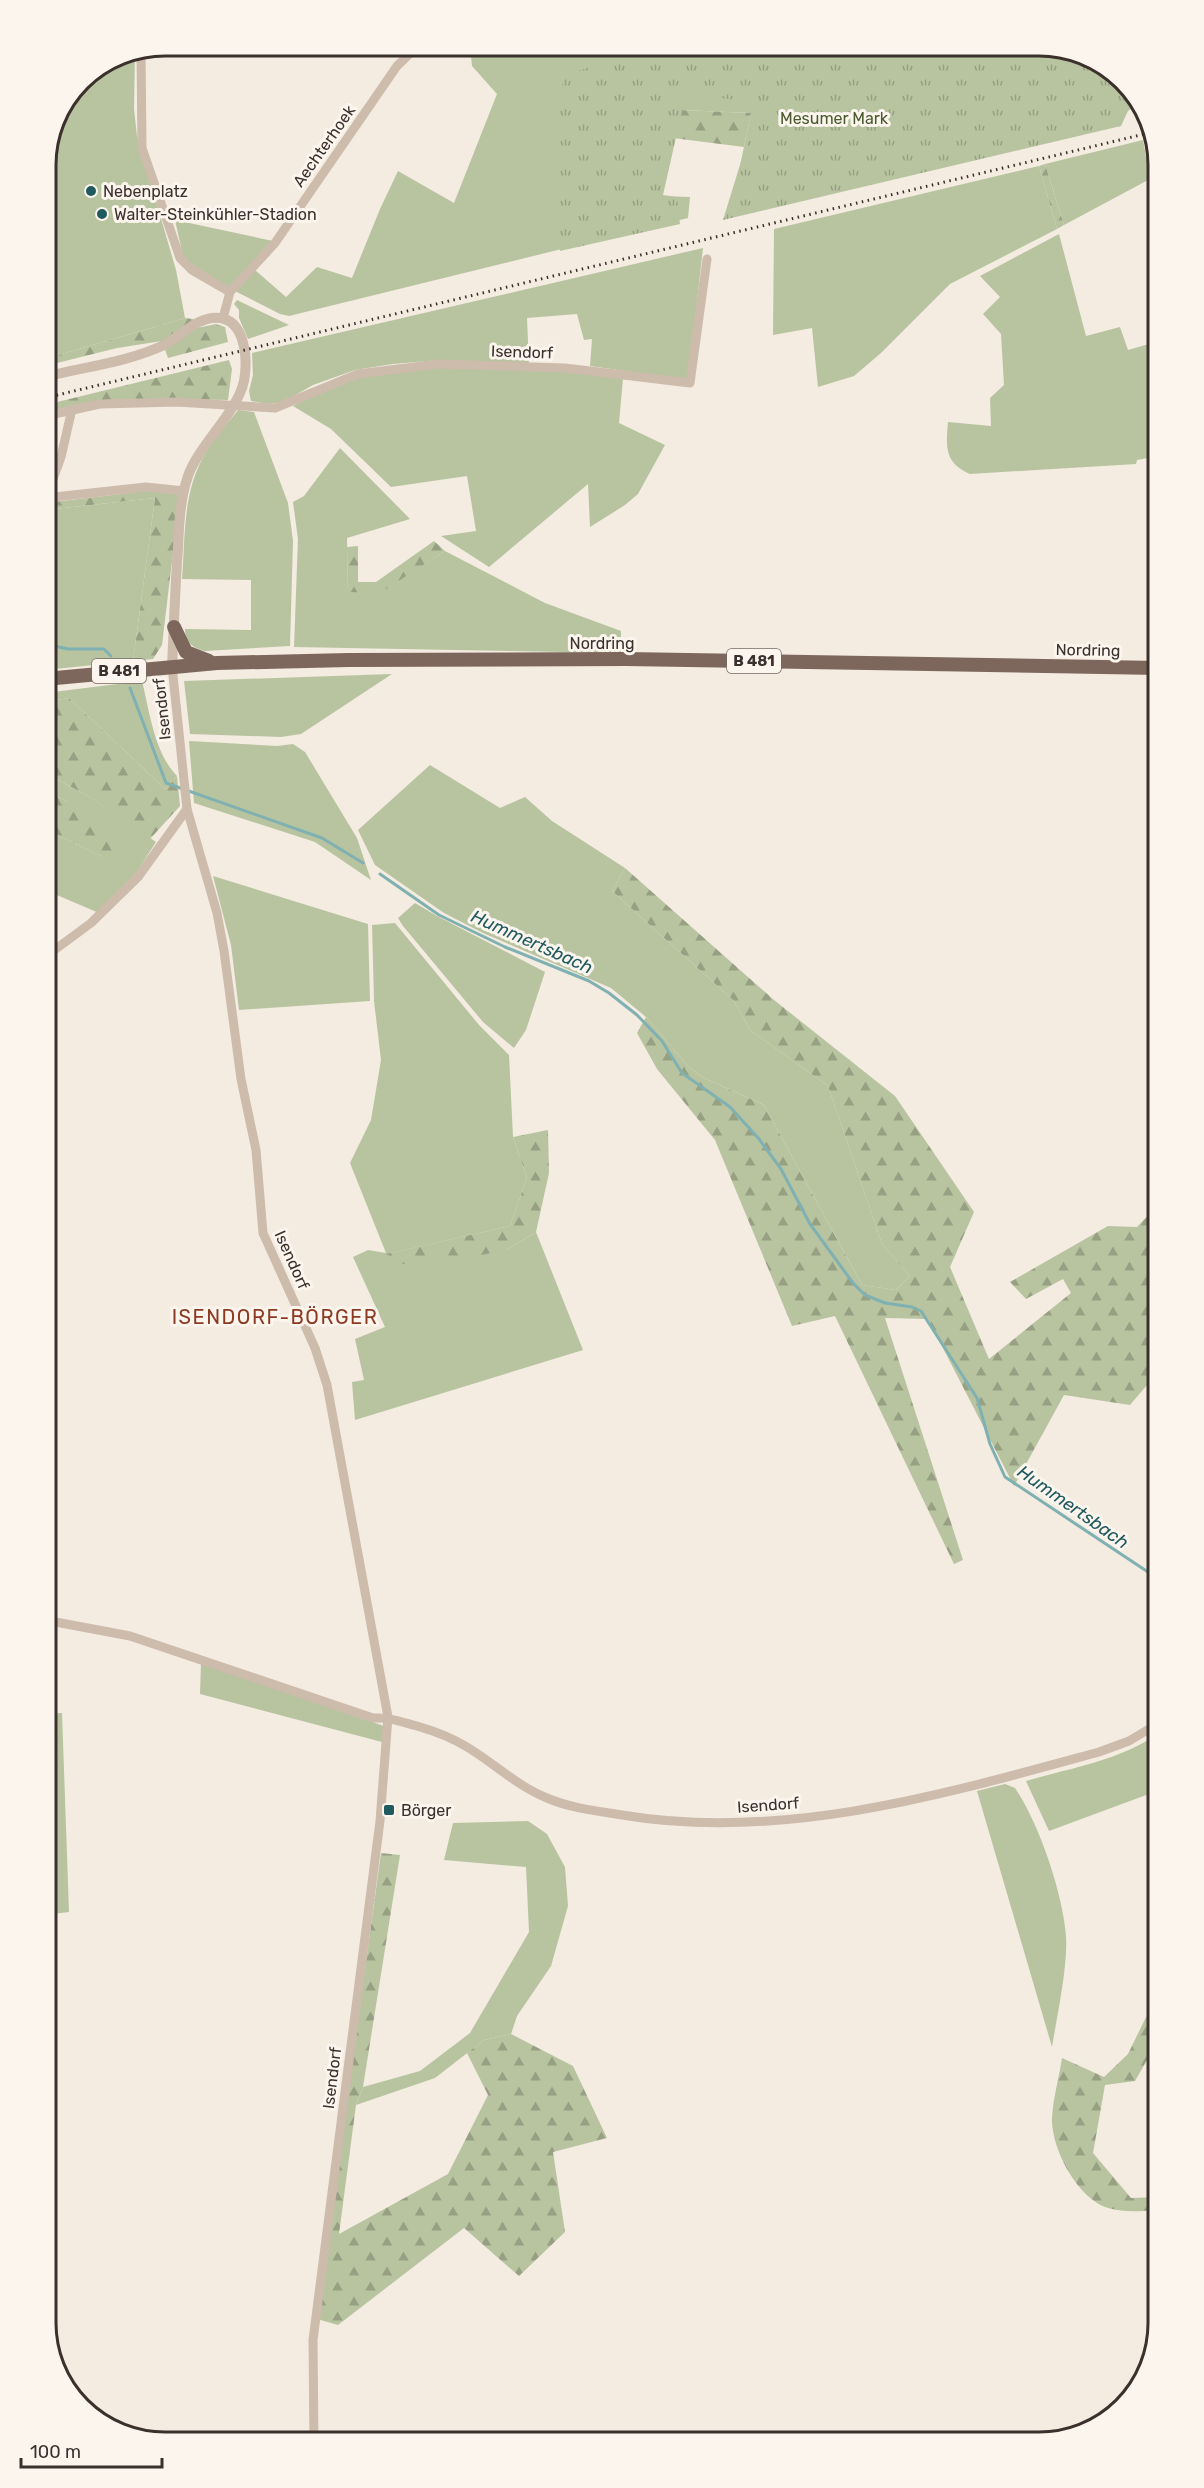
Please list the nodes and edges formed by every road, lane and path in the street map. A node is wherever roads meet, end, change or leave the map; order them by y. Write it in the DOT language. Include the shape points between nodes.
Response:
graph roads {
  1 [pos="407,56"];
  2 [pos="141,58"];
  3 [pos="707,259"];
  4 [pos="230,292"];
  5 [pos="223,318"];
  6 [pos="56,374"];
  7 [pos="234,404"];
  8 [pos="72,409"];
  9 [pos="56,413"];
  10 [pos="56,471"];
  11 [pos="184,491"];
  12 [pos="56,497"];
  13 [pos="174,627"];
  14 [pos="217,663"];
  15 [pos="172,666"];
  16 [pos="1148,668"];
  17 [pos="56,678"];
  18 [pos="186,805"];
  19 [pos="56,949"];
  20 [pos="56,1622"];
  21 [pos="388,1718"];
  22 [pos="1148,1730"];
  23 [pos="314,2432"];
  1 -- 4 [label="street, Aechterhoek" via="275,243"];
  2 -- 4 [label="street" via="142,148 180,258 192,270"];
  3 -- 7 [label="street, Isendorf" via="690,383 565,368 438,364 358,374 275,408"];
  4 -- 5 [label="street, Aechterhoek"];
  5 -- 6 [label="street" via="211,317 142,352"];
  5 -- 7 [label="street, Isendorf" via="240,332 245,364 244,383"];
  7 -- 8 [label="street" via="100,404"];
  7 -- 11 [label="street, Isendorf" via="198,454"];
  8 -- 9 [label="street"];
  8 -- 10 [label="street"];
  11 -- 12 [label="street" via="146,487"];
  11 -- 13 [label="street, Isendorf"];
  13 -- 14 [label="main road" via="186,652"];
  13 -- 15 [label="street, Isendorf"];
  14 -- 15 [label="main road, Nordring / B 481"];
  14 -- 16 [label="main road, Nordring / B 481" via="626,659"];
  15 -- 17 [label="main road, Nordring / B 481"];
  15 -- 18 [label="street, Isendorf"];
  18 -- 19 [label="street" via="138,877 91,923"];
  18 -- 21 [label="street, Isendorf" via="224,951 241,1079 256,1150 263,1233 315,1348 327,1385"];
  20 -- 21 [label="street, Isendorf" via="130,1636 373,1718"];
  21 -- 22 [label="street, Isendorf" via="449,1737 547,1798 646,1819 702,1823 771,1822 899,1803 1099,1752"];
  21 -- 23 [label="street, Isendorf" via="380,1821 313,2340"];
}
